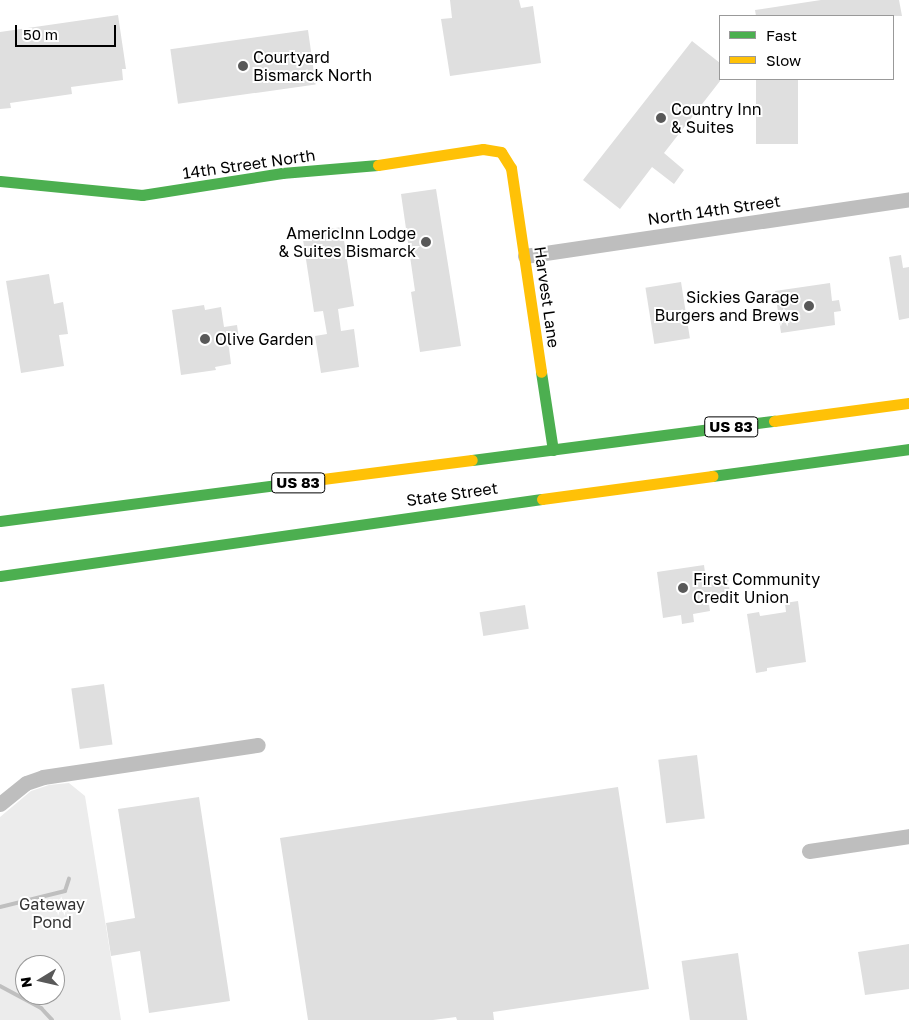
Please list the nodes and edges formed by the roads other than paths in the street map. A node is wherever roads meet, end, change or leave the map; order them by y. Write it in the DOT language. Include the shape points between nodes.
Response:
graph roads {
  1 [pos="501,152"];
  2 [pos="0,181"];
  3 [pos="909,199"];
  4 [pos="525,256"];
  5 [pos="909,403"];
  6 [pos="909,449"];
  7 [pos="553,450"];
  8 [pos="0,521"];
  9 [pos="0,576"];
  10 [pos="258,745"];
  11 [pos="0,804"];
  12 [pos="909,836"];
  13 [pos="809,851"];
  1 -- 2 [label="main road, 14th Street North" via="483,149 356,168 282,173 142,195"];
  1 -- 4 [label="main road, Harvest Lane" via="511,168"];
  3 -- 4 [label="street, North 14th Street"];
  4 -- 7 [label="main road, Harvest Lane"];
  5 -- 7 [label="main road, State Street / US 83"];
  6 -- 9 [label="main road, State Street" via="256,537"];
  7 -- 8 [label="main road, State Street / US 83"];
  10 -- 11 [label="street" via="43,777 26,783"];
  12 -- 13 [label="street"];
}
